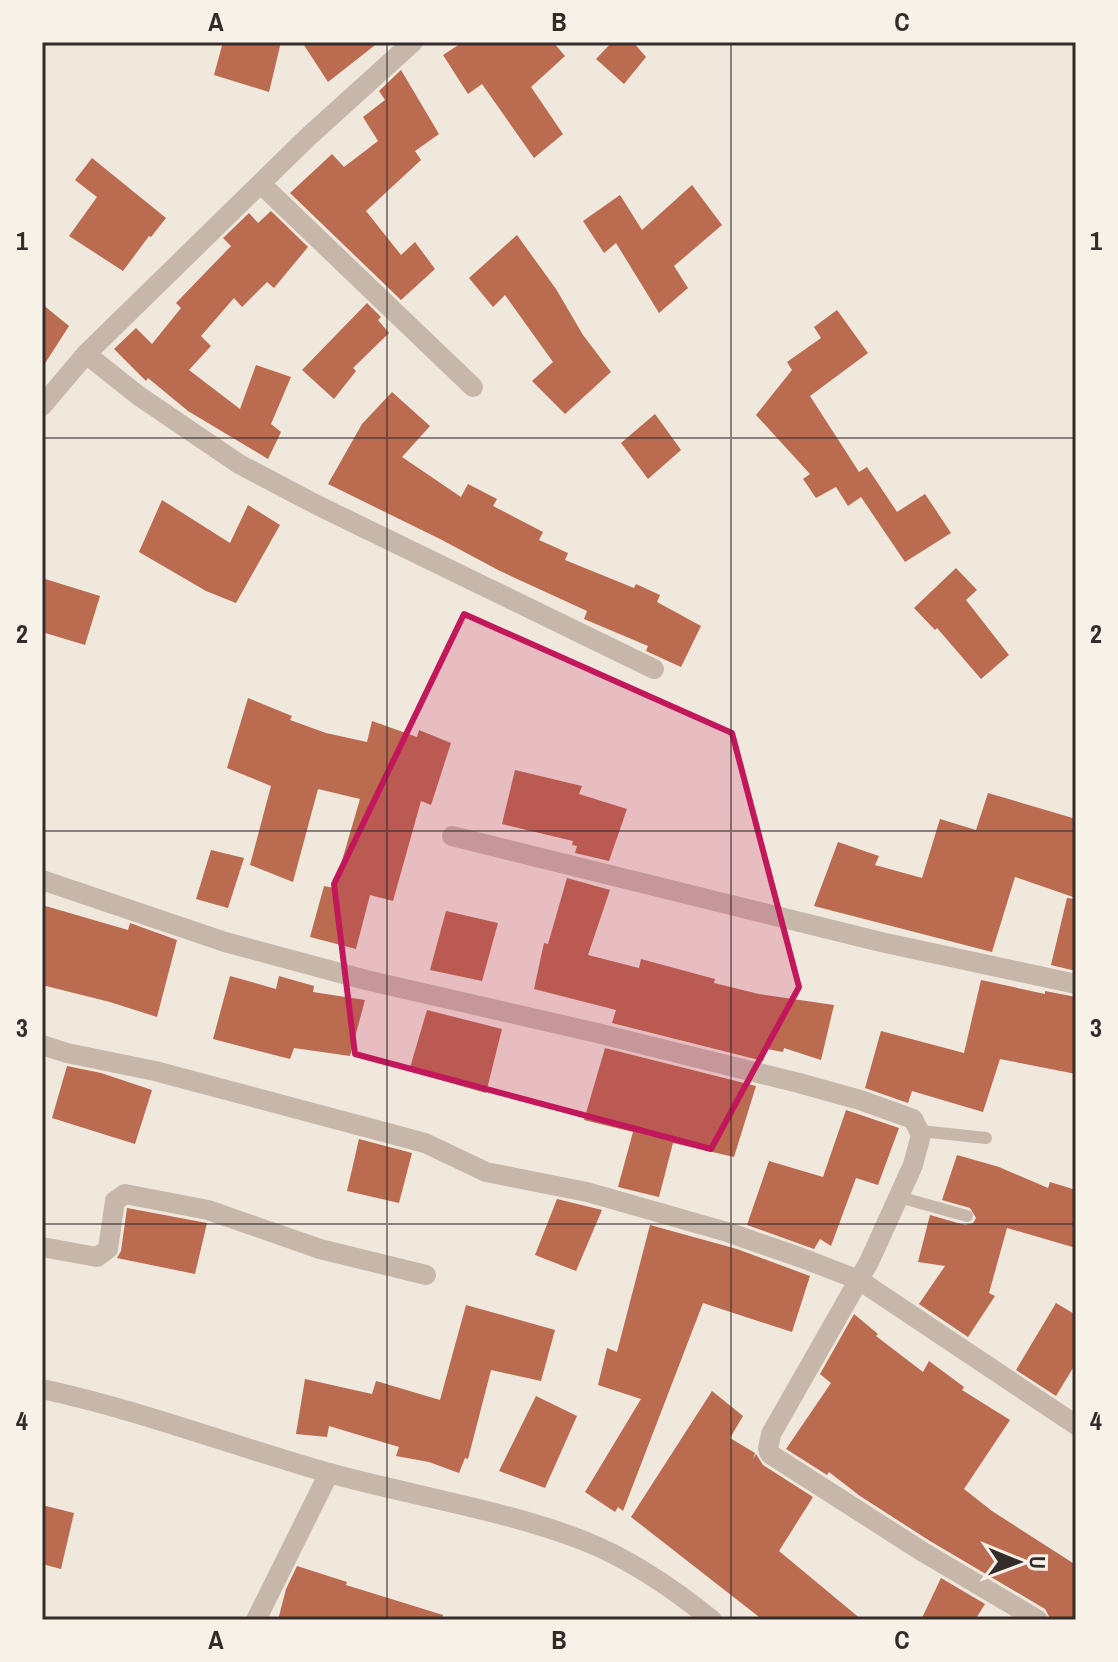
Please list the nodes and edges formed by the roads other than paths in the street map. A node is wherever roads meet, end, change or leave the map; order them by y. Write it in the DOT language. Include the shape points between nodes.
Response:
graph roads {
  1 [pos="411,44"];
  2 [pos="261,184"];
  3 [pos="86,354"];
  4 [pos="473,387"];
  5 [pos="42,406"];
  6 [pos="654,669"];
  7 [pos="452,836"];
  8 [pos="42,880"];
  9 [pos="1076,984"];
  10 [pos="42,1045"];
  11 [pos="921,1131"];
  12 [pos="986,1138"];
  13 [pos="899,1197"];
  14 [pos="967,1216"];
  15 [pos="42,1247"];
  16 [pos="426,1275"];
  17 [pos="859,1280"];
  18 [pos="42,1389"];
  19 [pos="1076,1425"];
  20 [pos="329,1473"];
  21 [pos="256,1620"];
  22 [pos="712,1620"];
  23 [pos="1038,1620"];
  1 -- 2 [label="street"];
  2 -- 3 [label="street"];
  2 -- 4 [label="street"];
  3 -- 5 [label="street"];
  3 -- 6 [label="street" via="239,464"];
  7 -- 9 [label="street" via="881,942"];
  8 -- 11 [label="street" via="225,942 366,980 860,1100 908,1116"];
  10 -- 17 [label="street" via="425,1143 486,1172 587,1192 727,1232"];
  11 -- 12 [label="lane"];
  11 -- 13 [label="street"];
  13 -- 14 [label="lane"];
  13 -- 17 [label="street"];
  15 -- 16 [label="street" via="97,1257 108,1249 115,1201 125,1194 208,1210 320,1249"];
  17 -- 19 [label="street"];
  17 -- 23 [label="street" via="771,1434 770,1454"];
  18 -- 20 [label="street"];
  20 -- 21 [label="street"];
  20 -- 22 [label="street" via="583,1541 631,1565"];
}
